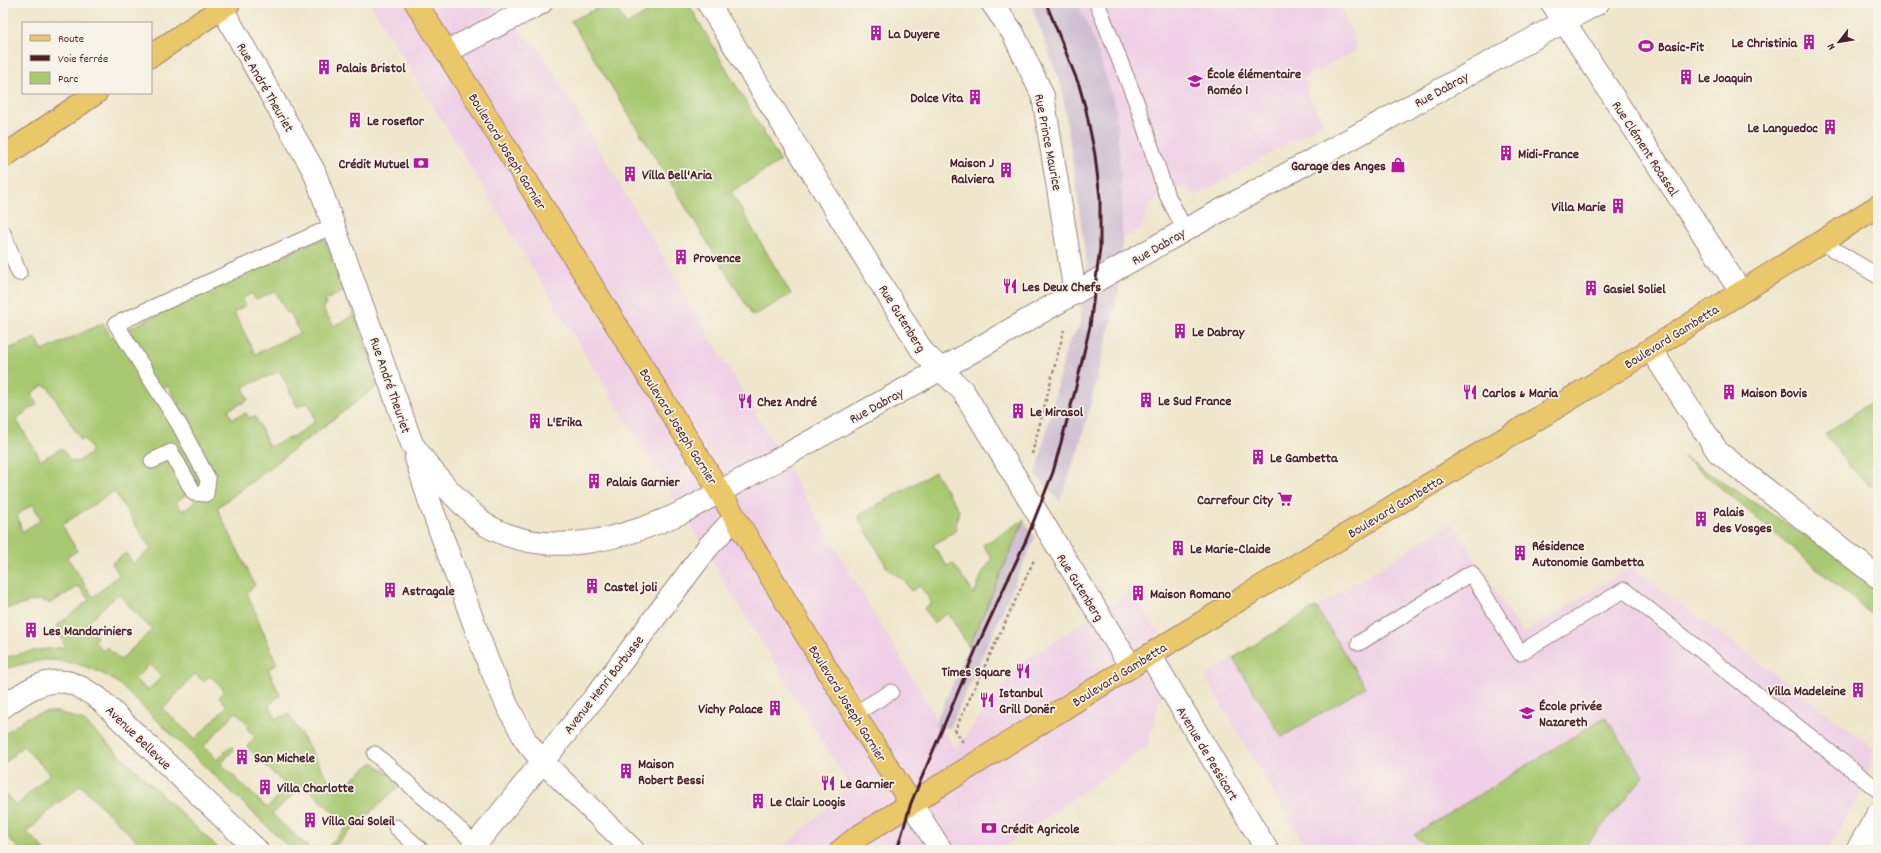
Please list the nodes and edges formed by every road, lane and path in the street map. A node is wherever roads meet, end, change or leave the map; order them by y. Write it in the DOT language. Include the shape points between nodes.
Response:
graph roads {
  1 [pos="416,3"];
  2 [pos="541,3"];
  3 [pos="708,3"];
  4 [pos="992,3"];
  5 [pos="1097,3"];
  6 [pos="1552,3"];
  7 [pos="1598,3"];
  8 [pos="223,5"];
  9 [pos="1564,22"];
  10 [pos="446,52"];
  11 [pos="152,55"];
  12 [pos="95,94"];
  13 [pos="3,156"];
  14 [pos="1878,206"];
  15 [pos="335,226"];
  16 [pos="1185,230"];
  17 [pos="3,233"];
  18 [pos="1821,242"];
  19 [pos="19,273"];
  20 [pos="1878,276"];
  21 [pos="1741,292"];
  22 [pos="1075,293"];
  23 [pos="1051,307"];
  24 [pos="1651,350"];
  25 [pos="940,370"];
  26 [pos="412,444"];
  27 [pos="152,461"];
  28 [pos="1023,490"];
  29 [pos="719,491"];
  30 [pos="735,518"];
  31 [pos="1047,531"];
  32 [pos="1878,577"];
  33 [pos="1359,643"];
  34 [pos="1150,655"];
  35 [pos="1130,667"];
  36 [pos="891,692"];
  37 [pos="3,707"];
  38 [pos="854,714"];
  39 [pos="375,754"];
  40 [pos="542,761"];
  41 [pos="977,762"];
  42 [pos="1878,790"];
  43 [pos="911,803"];
  44 [pos="1878,814"];
  45 [pos="396,827"];
  46 [pos="474,847"];
  47 [pos="257,850"];
  48 [pos="421,850"];
  49 [pos="633,850"];
  50 [pos="841,850"];
  51 [pos="941,850"];
  52 [pos="1267,850"];
  53 [pos="1857,850"];
  1 -- 10 [label="main road, Boulevard Joseph Garnier"];
  2 -- 10 [label="street"];
  3 -- 25 [label="street, Rue Gutenberg" via="923,352"];
  4 -- 22 [label="street, Rue Prince Maurice" via="1012,33 1043,96"];
  5 -- 16 [label="lane" via="1136,104 1166,193"];
  6 -- 9 [label="street, Rue Clément Roassal"];
  7 -- 9 [label="street, Rue Dabray"];
  8 -- 11 [label="main road"];
  8 -- 15 [label="street, Rue André Theuriet" via="314,171"];
  9 -- 16 [label="street, Rue Dabray"];
  9 -- 21 [label="street, Rue Clément Roassal"];
  10 -- 29 [label="main road, Boulevard Joseph Garnier"];
  12 -- 13 [label="main road"];
  14 -- 18 [label="main road, Boulevard Gambetta"];
  15 -- 26 [label="street, Rue André Theuriet"];
  15 -- 27 [label="lane" via="116,324 180,426 208,479 206,494 194,493 171,452"];
  16 -- 22 [label="street, Rue Dabray"];
  17 -- 19 [label="lane"];
  18 -- 20 [label="lane"];
  18 -- 21 [label="main road, Boulevard Gambetta"];
  21 -- 24 [label="main road, Boulevard Gambetta"];
  22 -- 23 [label="street, Rue Dabray"];
  23 -- 25 [label="street, Rue Dabray"];
  23 -- 28 [label="path" via="1065,331"];
  24 -- 32 [label="street" via="1718,452"];
  24 -- 34 [label="main road, Boulevard Gambetta"];
  25 -- 28 [label="street, Rue Gutenberg" via="962,391"];
  25 -- 29 [label="street, Rue Dabray"];
  26 -- 29 [label="street, Rue André Theuriet" via="458,501 485,525 513,538 538,543 564,544 626,535 658,524"];
  26 -- 40 [label="street" via="431,506 488,662 511,714"];
  28 -- 31 [label="street, Rue Gutenberg"];
  29 -- 30 [label="main road, Boulevard Joseph Garnier"];
  30 -- 38 [label="main road, Boulevard Joseph Garnier"];
  30 -- 40 [label="street, Avenue Henri Barbusse" via="708,547 595,697"];
  31 -- 35 [label="street, Rue Gutenberg"];
  31 -- 41 [label="path" via="955,730"];
  33 -- 42 [label="lane" via="1471,573 1520,653 1624,590"];
  34 -- 35 [label="main road, Boulevard Gambetta"];
  34 -- 52 [label="street, Avenue de Pessicart"];
  35 -- 41 [label="main road, Boulevard Gambetta"];
  36 -- 38 [label="lane"];
  37 -- 47 [label="street, Avenue Bellevue" via="27,690 45,683 66,682 97,697"];
  38 -- 43 [label="main road, Boulevard Joseph Garnier"];
  39 -- 46 [label="lane"];
  40 -- 46 [label="street, Avenue Henri Barbusse"];
  40 -- 49 [label="street"];
  41 -- 43 [label="main road, Boulevard Gambetta"];
  43 -- 50 [label="main road, Boulevard Gambetta"];
  43 -- 51 [label="street, Boulevard Joseph Garnier"];
  44 -- 53 [label="street"];
  45 -- 48 [label="lane"];
}
